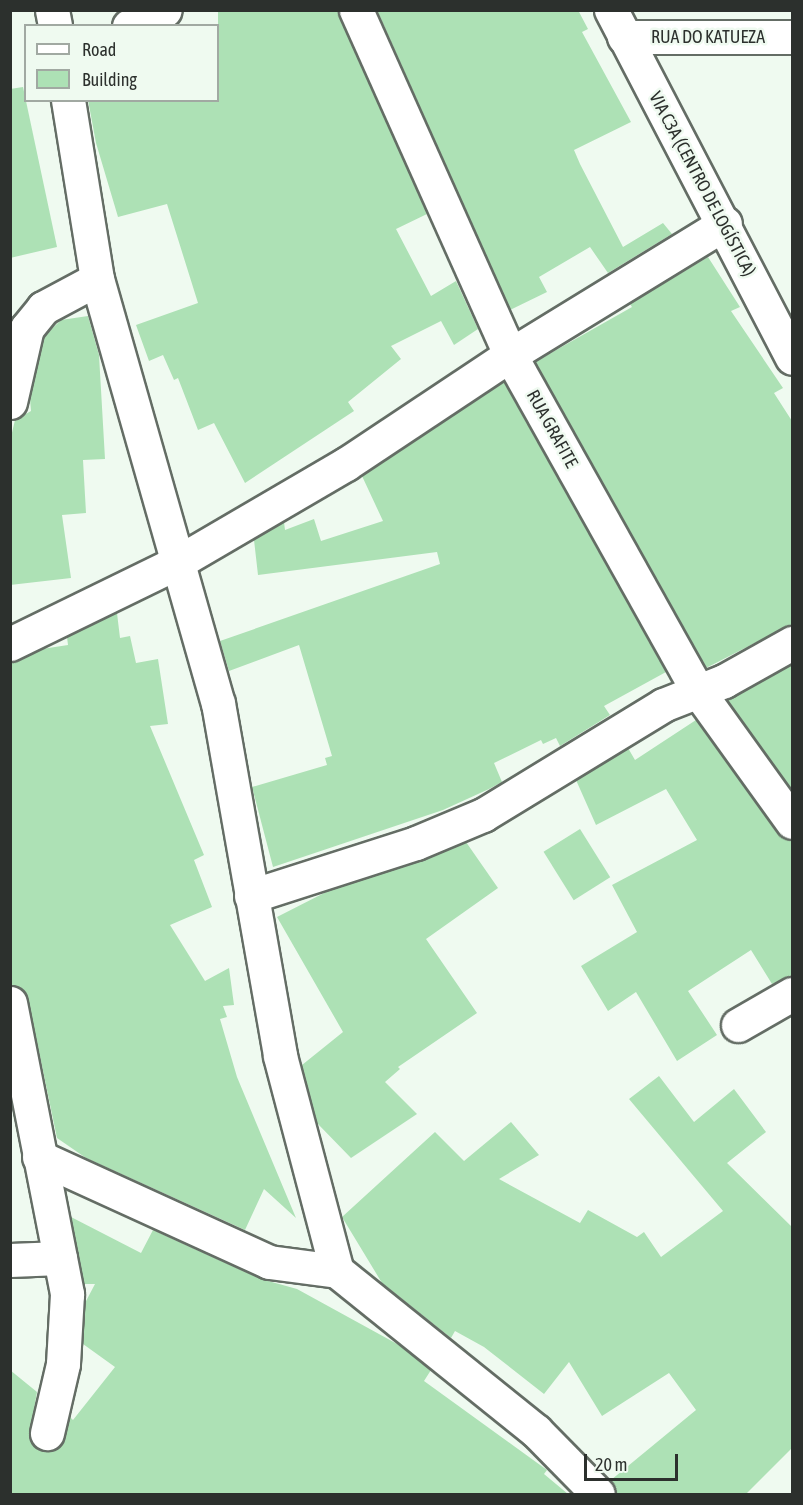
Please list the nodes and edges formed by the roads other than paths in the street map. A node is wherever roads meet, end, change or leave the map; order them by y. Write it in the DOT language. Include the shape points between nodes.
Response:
graph roads {
  1 [pos="165,10"];
  2 [pos="356,10"];
  3 [pos="134,24"];
  4 [pos="617,24"];
  5 [pos="792,38"];
  6 [pos="68,102"];
  7 [pos="725,224"];
  8 [pos="97,279"];
  9 [pos="510,355"];
  10 [pos="792,358"];
  11 [pos="10,402"];
  12 [pos="180,561"];
  13 [pos="792,643"];
  14 [pos="10,644"];
  15 [pos="698,691"];
  16 [pos="792,822"];
  17 [pos="251,896"];
  18 [pos="792,994"];
  19 [pos="10,1004"];
  20 [pos="738,1025"];
  21 [pos="39,1157"];
  22 [pos="60,1258"];
  23 [pos="10,1260"];
  24 [pos="337,1271"];
  25 [pos="47,1433"];
  26 [pos="598,1494"];
  1 -- 3 [label="street"];
  2 -- 9 [label="street, RUA GRAFITE"];
  4 -- 5 [label="street, RUA DO KATUEZA"];
  4 -- 7 [label="street, VIA C3A (CENTRO DE LOGÍSTICA)"];
  6 -- 8 [label="street"];
  7 -- 9 [label="street"];
  7 -- 10 [label="street, VIA C3A (CENTRO DE LOGÍSTICA)"];
  8 -- 11 [label="street" via="43,308 27,328"];
  8 -- 12 [label="street"];
  9 -- 12 [label="street" via="346,464"];
  9 -- 15 [label="street, RUA GRAFITE"];
  12 -- 14 [label="street"];
  12 -- 17 [label="street" via="218,703"];
  13 -- 15 [label="street"];
  15 -- 16 [label="street, RUA GRAFITE"];
  15 -- 17 [label="street" via="663,705 483,815 416,843"];
  17 -- 24 [label="street" via="280,1056"];
  18 -- 20 [label="street"];
  19 -- 21 [label="street"];
  21 -- 22 [label="street"];
  21 -- 24 [label="street" via="258,1257 288,1266"];
  22 -- 23 [label="street"];
  22 -- 25 [label="street" via="67,1294 63,1364"];
  24 -- 26 [label="street" via="536,1431"];
}
